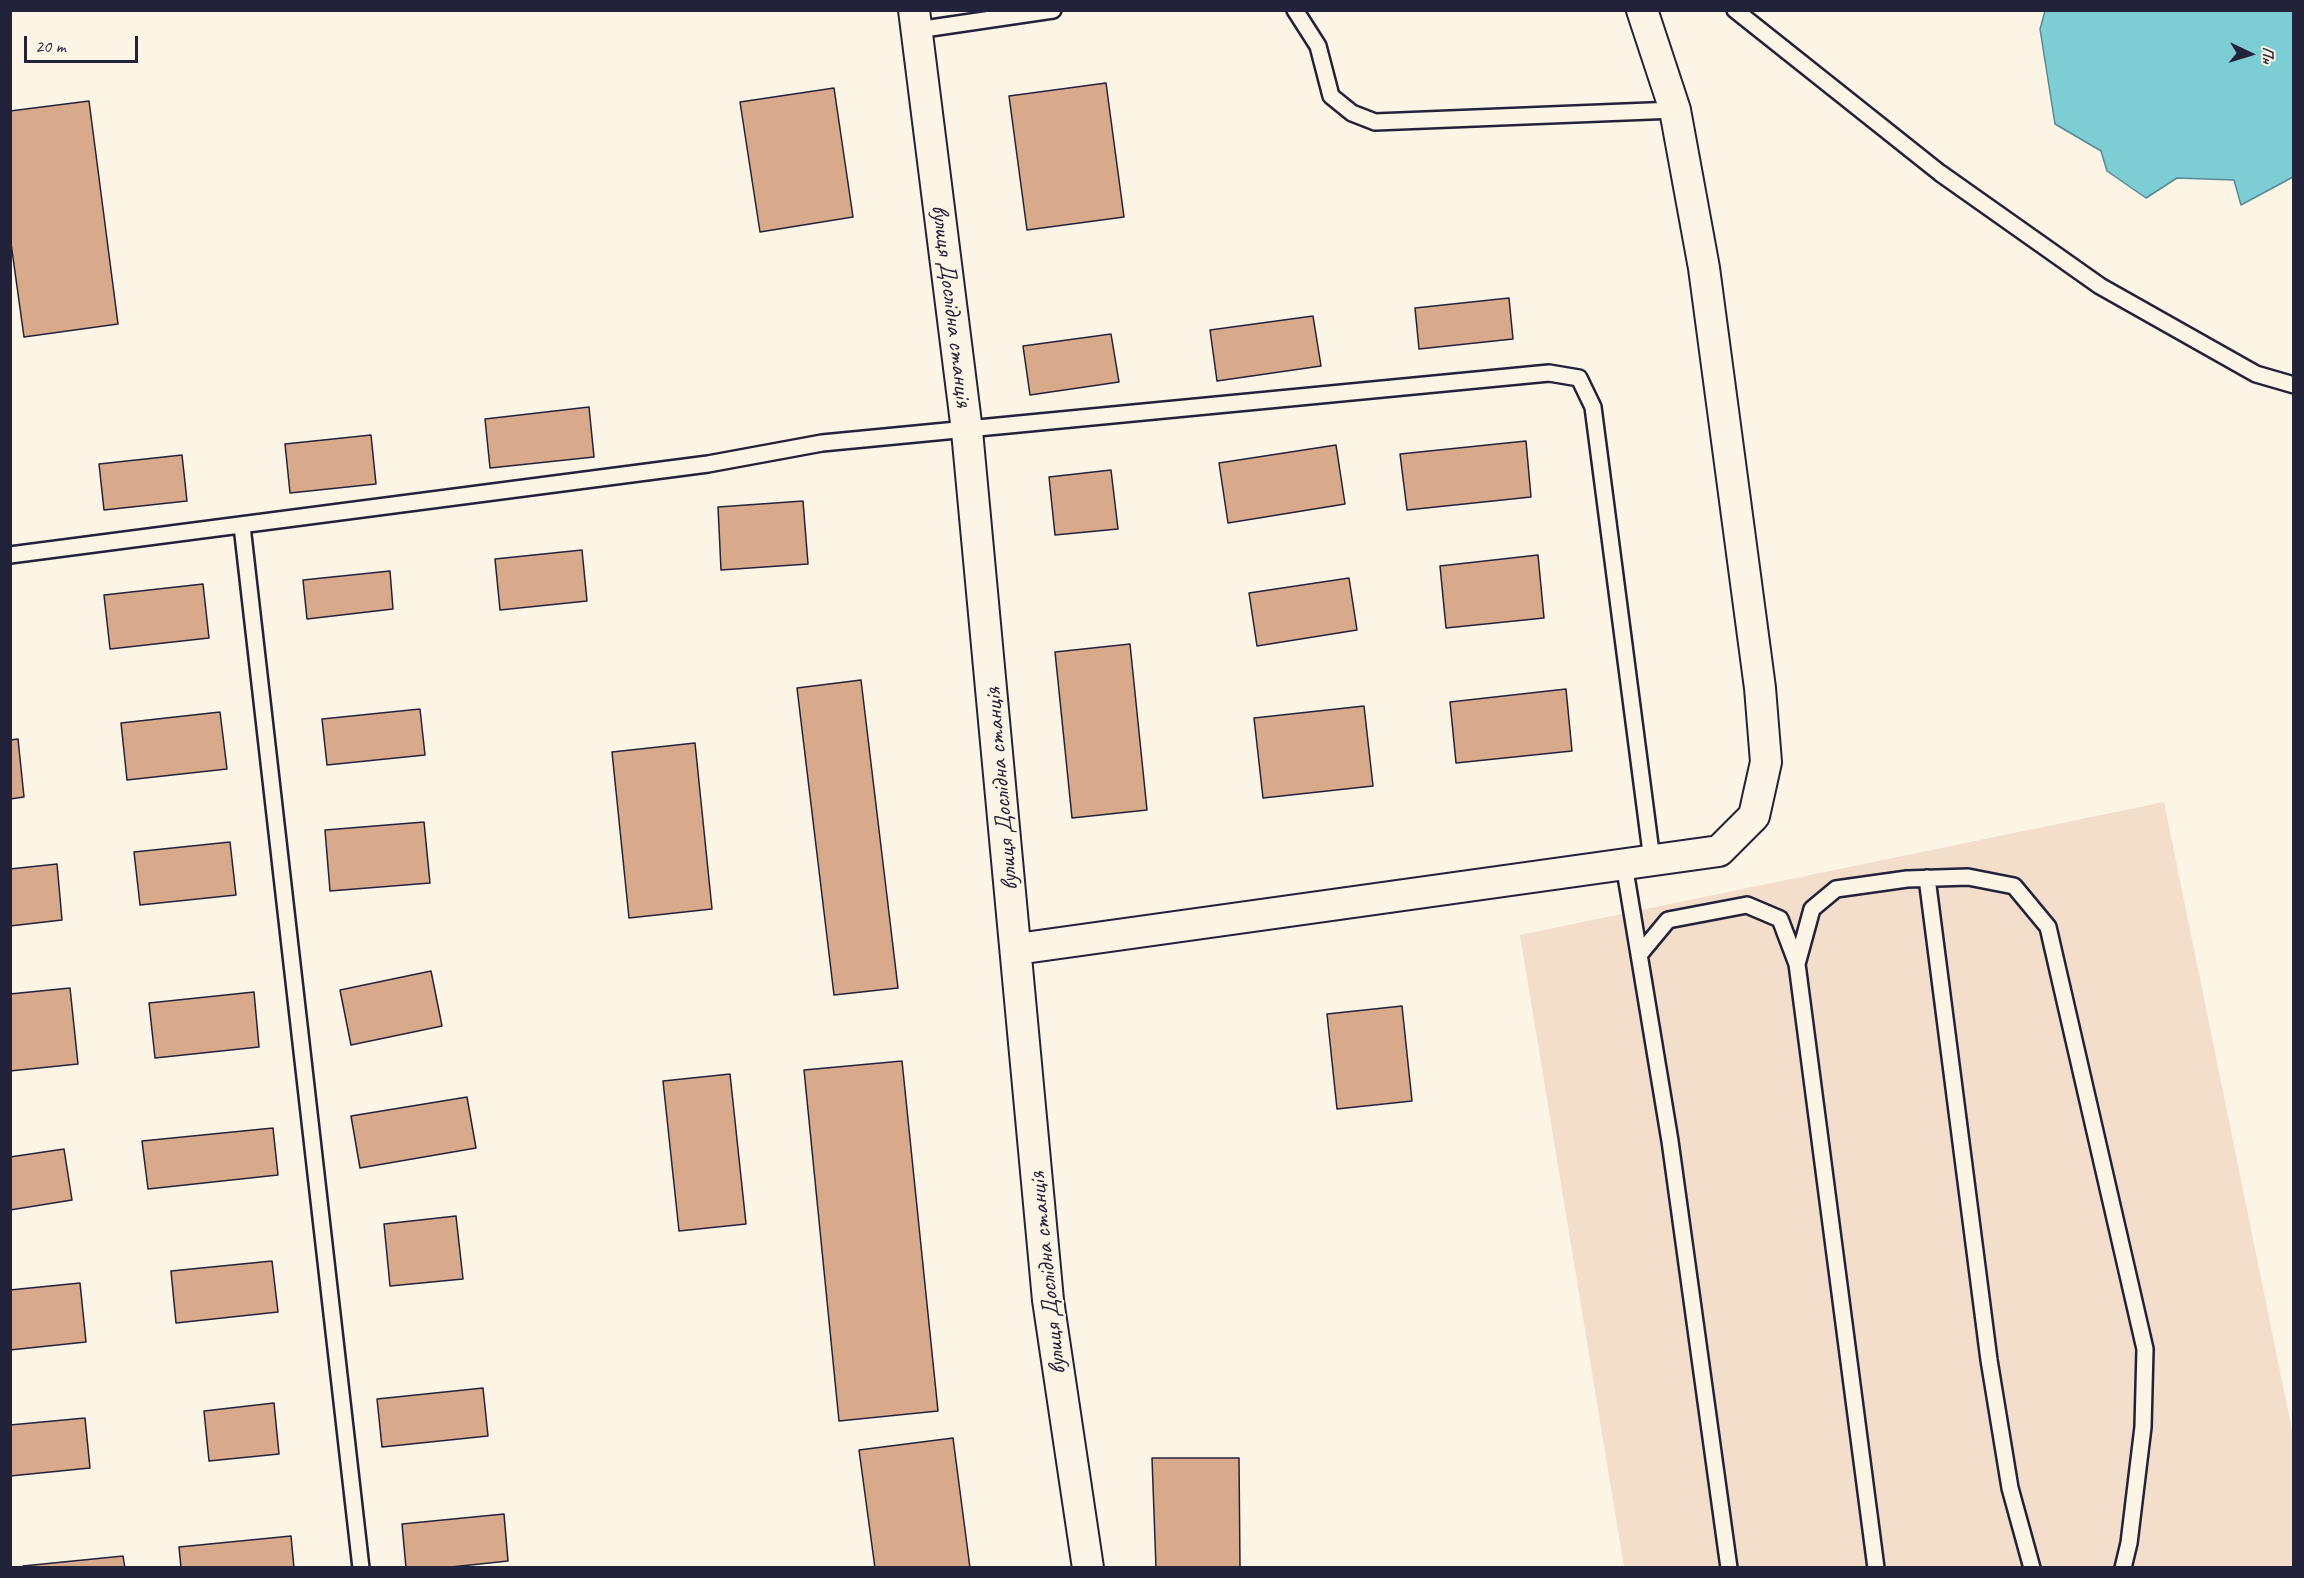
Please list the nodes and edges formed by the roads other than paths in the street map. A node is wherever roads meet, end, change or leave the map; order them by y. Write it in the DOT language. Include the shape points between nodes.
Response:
graph roads {
  1 [pos="1053,10"];
  2 [pos="1295,10"];
  3 [pos="1642,10"];
  4 [pos="1736,10"];
  5 [pos="915,20"];
  6 [pos="1675,110"];
  7 [pos="2294,385"];
  8 [pos="968,430"];
  9 [pos="242,526"];
  10 [pos="10,555"];
  11 [pos="1638,862"];
  12 [pos="1927,878"];
  13 [pos="1017,949"];
  14 [pos="1639,956"];
  15 [pos="1797,964"];
  16 [pos="361,1568"];
  17 [pos="1088,1568"];
  18 [pos="1729,1568"];
  19 [pos="1876,1568"];
  20 [pos="2032,1568"];
  21 [pos="2123,1568"];
  1 -- 5 [label="lane"];
  2 -- 6 [label="lane" via="1318,46 1331,96 1352,113 1375,122"];
  3 -- 6 [label="street"];
  4 -- 7 [label="lane" via="1940,173 2100,286 2256,374"];
  5 -- 8 [label="street, вулиця Дослідна станція"];
  6 -- 11 [label="street" via="1704,268 1760,688 1766,762 1754,816 1719,850"];
  8 -- 9 [label="lane" via="822,443 708,464"];
  8 -- 11 [label="lane" via="1549,373 1579,378 1593,407"];
  8 -- 13 [label="street, вулиця Дослідна станція"];
  9 -- 10 [label="lane"];
  9 -- 16 [label="lane"];
  11 -- 13 [label="street"];
  11 -- 14 [label="lane"];
  12 -- 15 [label="lane" via="1836,889 1812,909"];
  12 -- 20 [label="lane" via="1989,1360 2010,1488"];
  12 -- 21 [label="lane" via="1968,877 2014,886 2048,927 2145,1349 2143,1428"];
  13 -- 17 [label="street, вулиця Дослідна станція" via="1048,1300"];
  14 -- 15 [label="lane" via="1668,920 1747,905 1780,919"];
  14 -- 18 [label="lane" via="1670,1141"];
  15 -- 19 [label="lane"];
}
